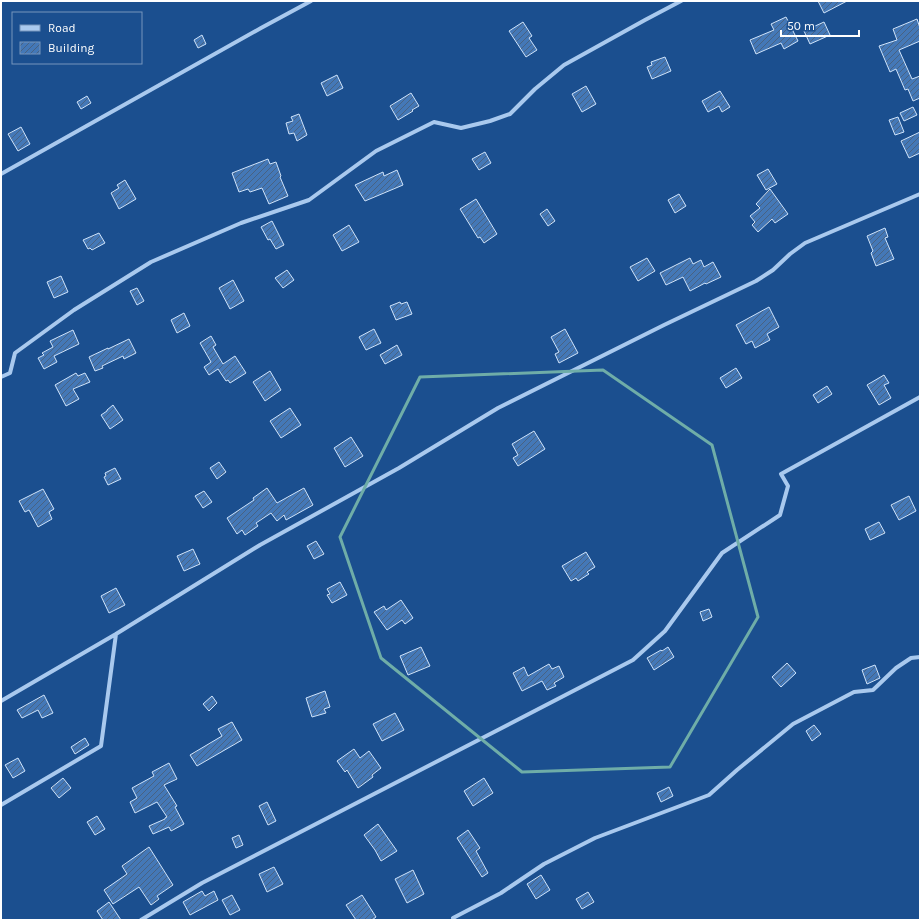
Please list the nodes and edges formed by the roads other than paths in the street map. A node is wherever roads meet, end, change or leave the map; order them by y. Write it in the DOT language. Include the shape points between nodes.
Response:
graph roads {
  1 [pos="311,1"];
  2 [pos="681,1"];
  3 [pos="1,174"];
  4 [pos="920,194"];
  5 [pos="1,377"];
  6 [pos="920,397"];
  7 [pos="116,634"];
  8 [pos="920,657"];
  9 [pos="1,701"];
  10 [pos="1,805"];
  11 [pos="453,918"];
  12 [pos="141,920"];
  1 -- 3 [label="street"];
  2 -- 5 [label="street" via="564,65 510,114 461,128 434,122 376,151 309,200 241,223 151,262 74,310 15,354 10,372"];
  4 -- 7 [label="street" via="805,243 773,270 756,280 498,408 399,468 260,545"];
  6 -- 12 [label="street" via="781,474 788,486 780,515 722,553 665,631 633,660 202,883"];
  7 -- 9 [label="street"];
  7 -- 10 [label="street" via="101,746"];
  8 -- 11 [label="street" via="911,658 896,668 873,690 854,692 793,724 709,795 594,838 544,864 501,893"];
}
